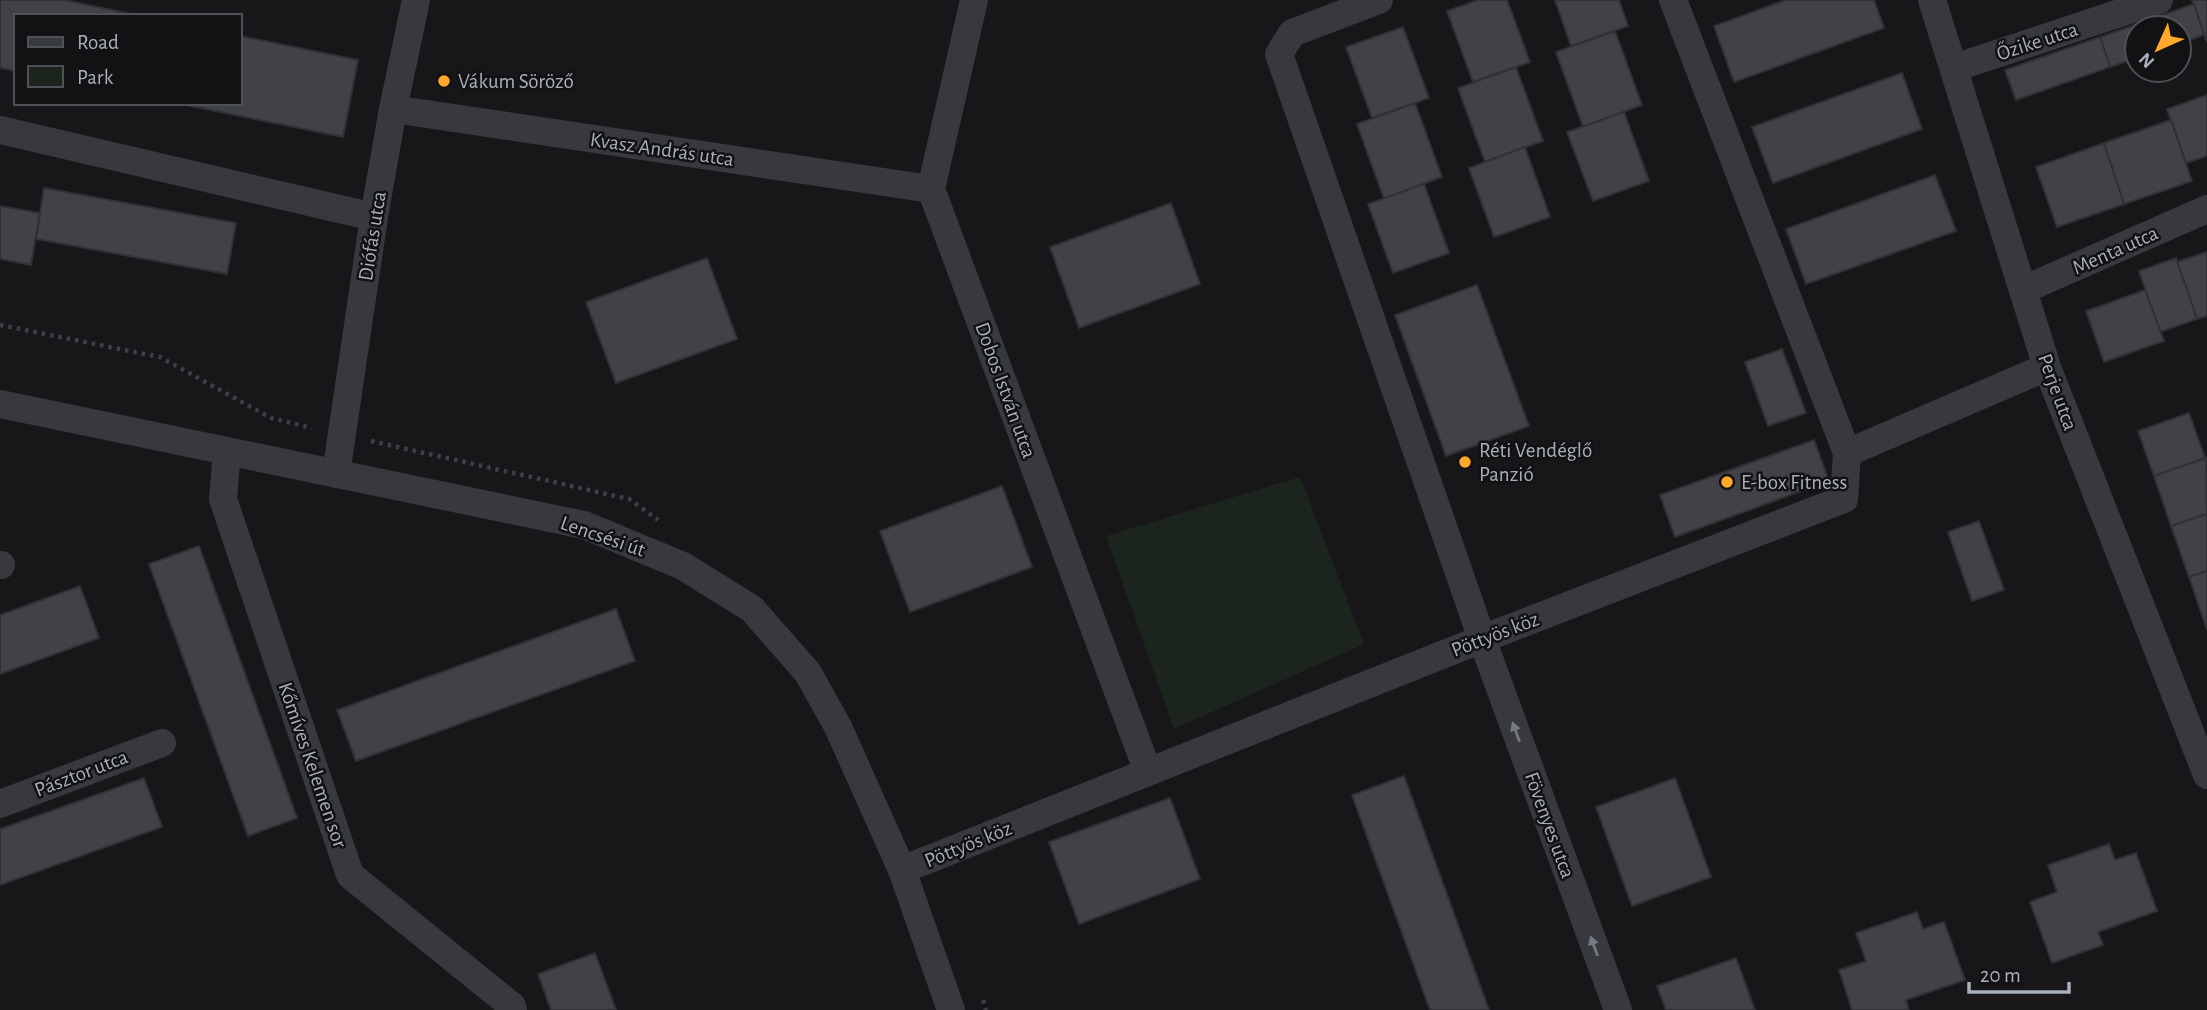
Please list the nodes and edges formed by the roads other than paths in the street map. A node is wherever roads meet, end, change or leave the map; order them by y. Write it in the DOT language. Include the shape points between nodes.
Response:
graph roads {
  1 [pos="416,0"];
  2 [pos="974,0"];
  3 [pos="1379,0"];
  4 [pos="1673,0"];
  5 [pos="1932,0"];
  6 [pos="2160,0"];
  7 [pos="1954,68"];
  8 [pos="393,109"];
  9 [pos="0,130"];
  10 [pos="931,189"];
  11 [pos="2207,209"];
  12 [pos="374,217"];
  13 [pos="2023,290"];
  14 [pos="2047,367"];
  15 [pos="0,404"];
  16 [pos="227,452"];
  17 [pos="1847,453"];
  18 [pos="337,474"];
  19 [pos="1482,639"];
  20 [pos="162,743"];
  21 [pos="1148,772"];
  22 [pos="2206,775"];
  23 [pos="0,804"];
  24 [pos="902,870"];
  25 [pos="513,1010"];
  26 [pos="951,1010"];
  27 [pos="1618,1010"];
  1 -- 8 [label="street, Diófás utca"];
  2 -- 10 [label="street"];
  3 -- 19 [label="street, Fövenyes utca" via="1292,33 1279,54"];
  4 -- 17 [label="street"];
  5 -- 7 [label="street, Perje utca"];
  6 -- 7 [label="street, Őzike utca"];
  7 -- 13 [label="street, Perje utca"];
  8 -- 10 [label="street, Kvasz András utca"];
  8 -- 12 [label="street, Diófás utca"];
  9 -- 12 [label="street"];
  10 -- 21 [label="street, Dobos István utca"];
  11 -- 13 [label="street, Menta utca"];
  12 -- 18 [label="street, Diófás utca"];
  13 -- 14 [label="street, Perje utca"];
  14 -- 17 [label="street"];
  14 -- 22 [label="street, Perje utca"];
  15 -- 16 [label="street, Lencsési út"];
  16 -- 18 [label="street, Lencsési út"];
  16 -- 25 [label="street, Kőmíves Kelemen sor" via="223,499 350,875"];
  17 -- 19 [label="street, Pöttyös köz" via="1844,499"];
  18 -- 24 [label="street, Lencsési út" via="584,525 683,566 752,609 808,673 838,727"];
  19 -- 21 [label="street, Pöttyös köz"];
  27 -- 19 [label="street, Fövenyes utca, one-way"];
  20 -- 23 [label="street, Pásztor utca"];
  21 -- 24 [label="street, Pöttyös köz"];
  24 -- 26 [label="street, Lencsési út"];
}
